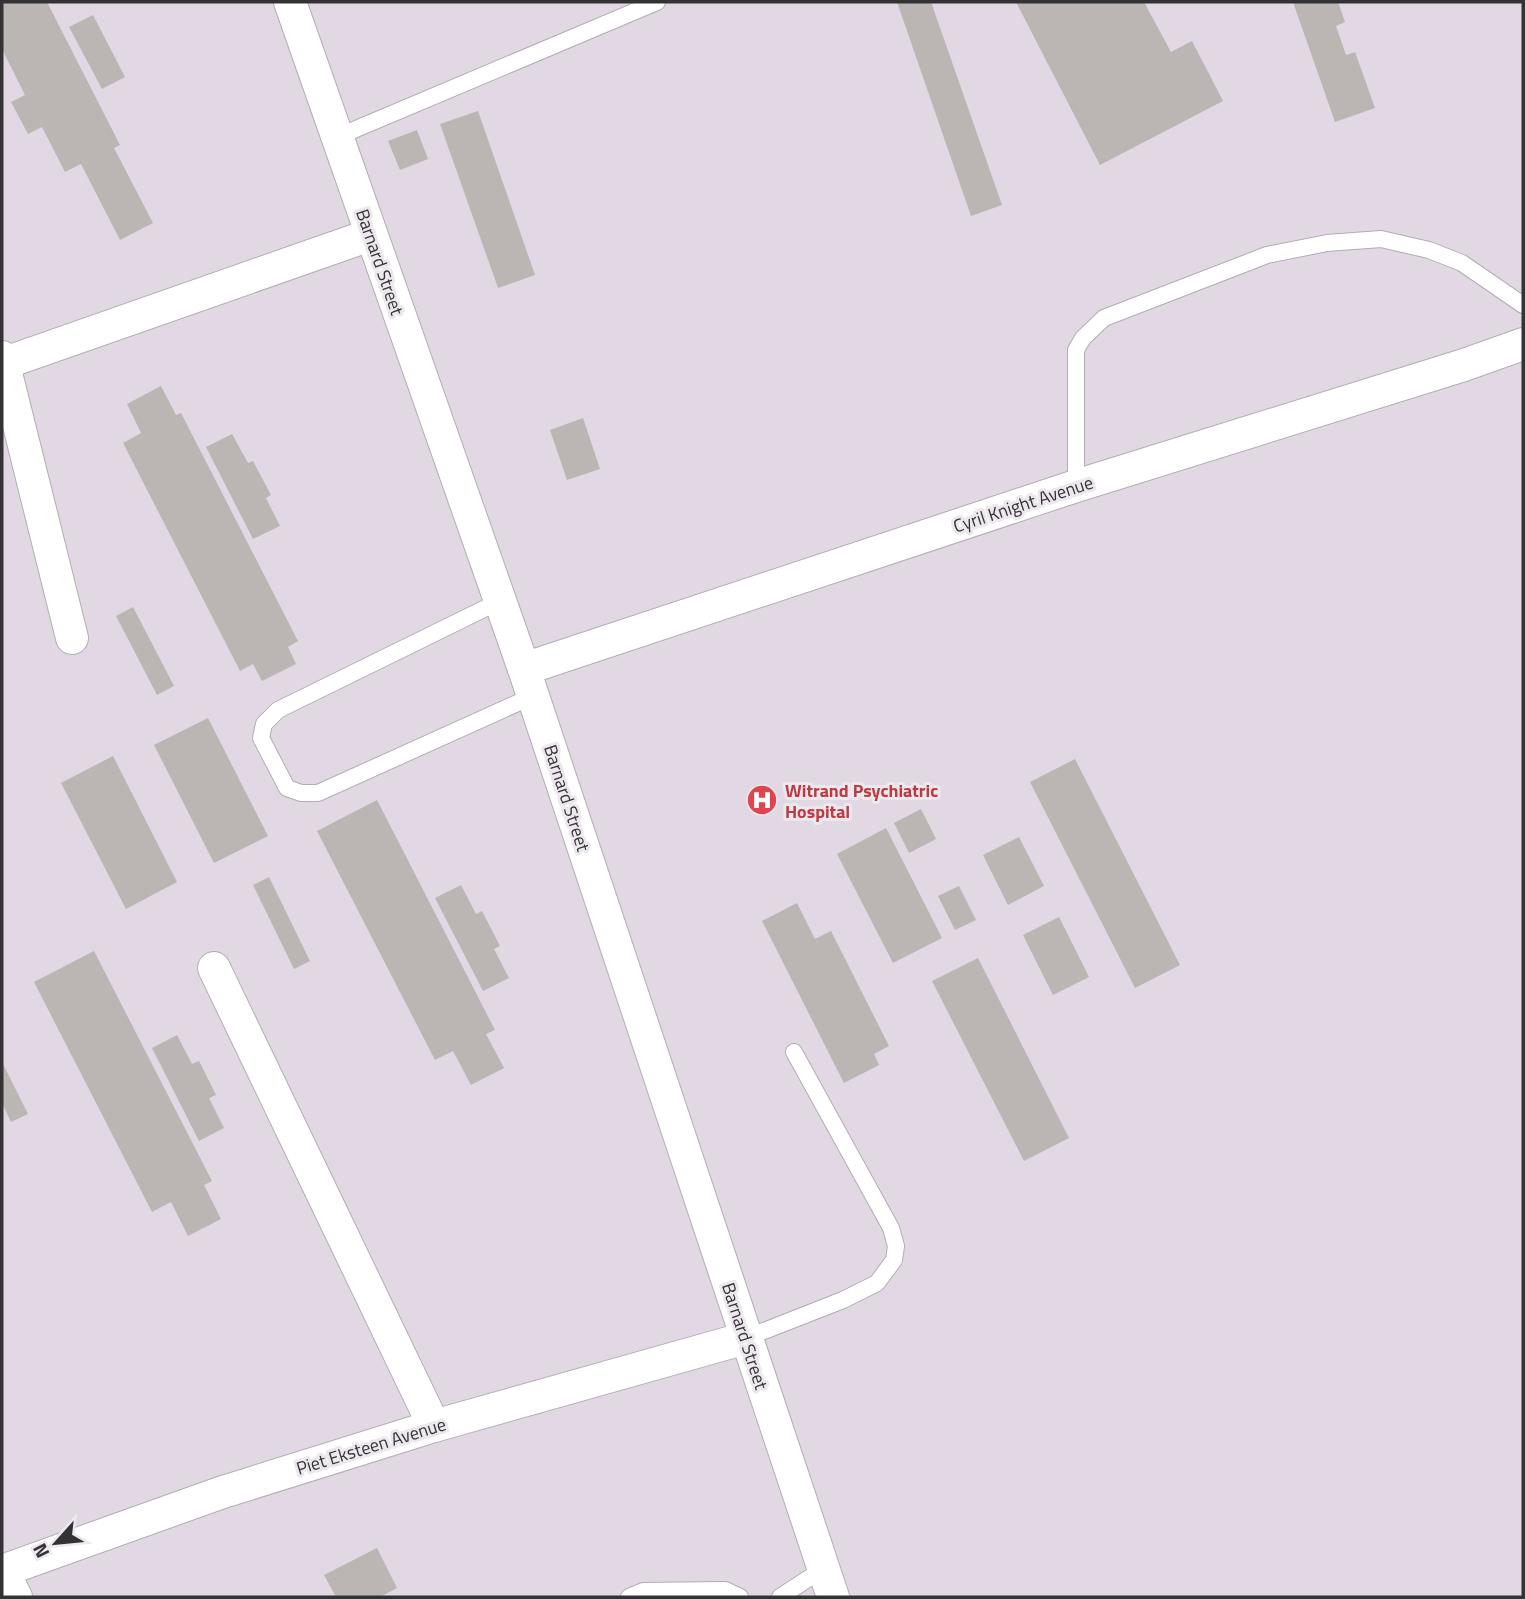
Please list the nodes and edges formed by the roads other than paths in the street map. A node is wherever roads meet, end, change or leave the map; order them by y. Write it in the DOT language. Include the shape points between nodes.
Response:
graph roads {
  1 [pos="290,2"];
  2 [pos="657,2"];
  3 [pos="337,137"];
  4 [pos="370,235"];
  5 [pos="1523,305"];
  6 [pos="1523,344"];
  7 [pos="2,362"];
  8 [pos="1076,486"];
  9 [pos="500,601"];
  10 [pos="72,638"];
  11 [pos="529,683"];
  12 [pos="214,968"];
  13 [pos="794,1052"];
  14 [pos="746,1338"];
  15 [pos="433,1426"];
  16 [pos="7,1580"];
  17 [pos="828,1583"];
  18 [pos="629,1597"];
  19 [pos="740,1597"];
  20 [pos="780,1597"];
  1 -- 3 [label="street, Barnard Street"];
  2 -- 3 [label="lane"];
  3 -- 4 [label="street, Barnard Street"];
  4 -- 7 [label="street"];
  4 -- 9 [label="street, Barnard Street"];
  5 -- 8 [label="lane" via="1462,263 1409,244 1361,239 1267,255 1104,318 1076,351"];
  6 -- 8 [label="street, Cyril Knight Avenue"];
  7 -- 10 [label="street"];
  8 -- 11 [label="street, Cyril Knight Avenue"];
  9 -- 11 [label="street, Barnard Street"];
  9 -- 11 [label="lane" via="278,710 264,724 261,738 287,788 318,793"];
  11 -- 14 [label="street, Barnard Street"];
  12 -- 15 [label="street"];
  13 -- 14 [label="lane" via="891,1228 894,1260 877,1283"];
  14 -- 15 [label="street, Piet Eksteen Avenue"];
  14 -- 17 [label="street, Barnard Street"];
  15 -- 16 [label="street, Piet Eksteen Avenue" via="220,1493"];
  17 -- 20 [label="lane"];
  18 -- 19 [label="lane" via="643,1591 711,1590"];
}
